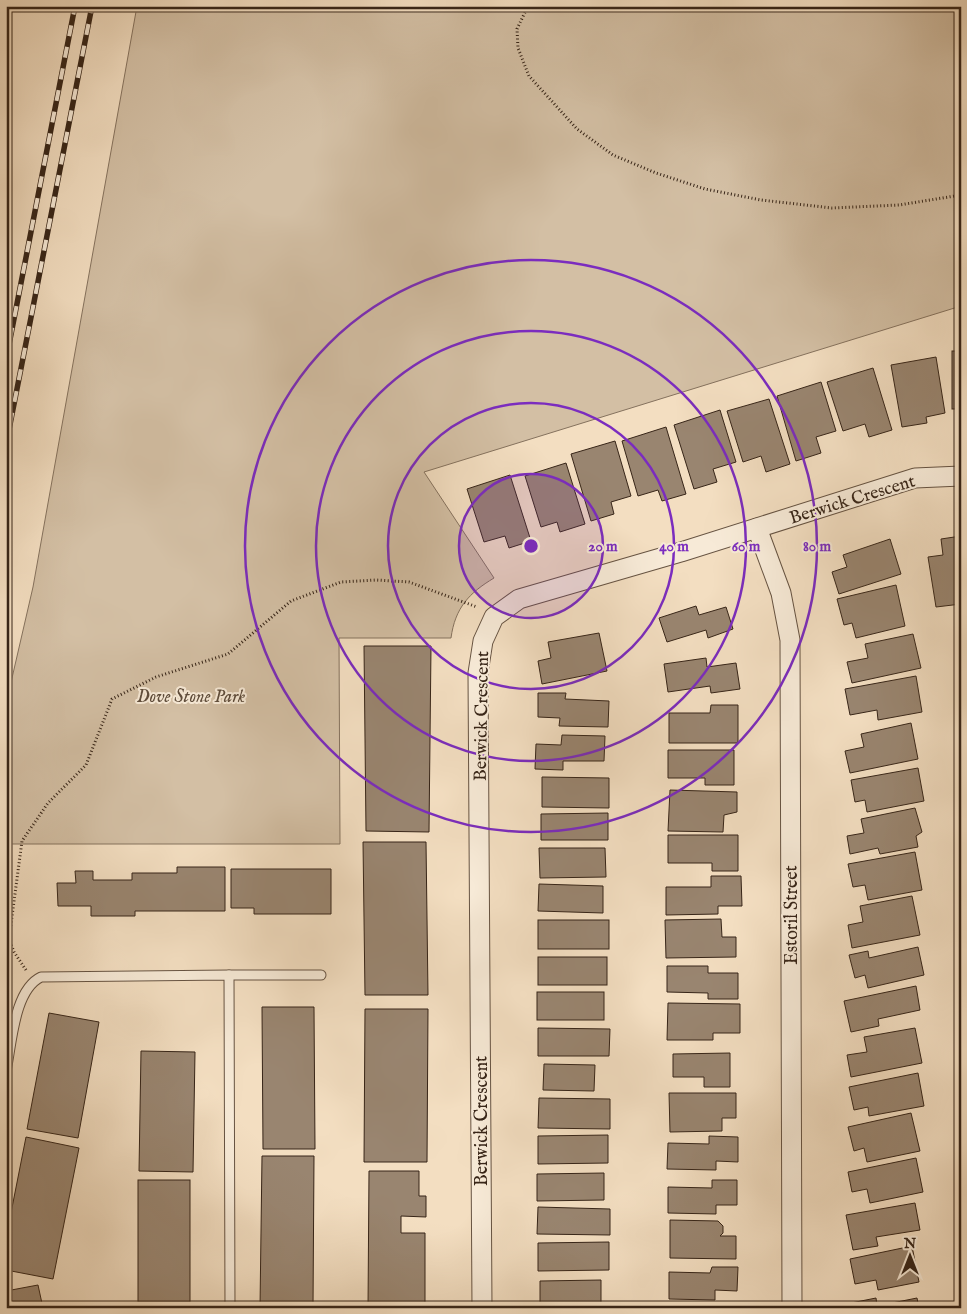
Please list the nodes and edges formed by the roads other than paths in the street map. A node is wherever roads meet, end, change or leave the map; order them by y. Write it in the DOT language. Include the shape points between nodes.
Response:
graph roads {
  1 [pos="961,476"];
  2 [pos="757,528"];
  3 [pos="229,975"];
  4 [pos="321,975"];
  5 [pos="6,1070"];
  6 [pos="230,1308"];
  7 [pos="482,1308"];
  8 [pos="792,1308"];
  1 -- 2 [label="street, Berwick Crescent" via="915,478"];
  2 -- 7 [label="street, Berwick Crescent" via="519,599 494,617 483,641 478,674"];
  2 -- 8 [label="street, Estoril Street" via="781,593 790,640"];
  3 -- 4 [label="lane"];
  3 -- 5 [label="lane" via="41,977 32,982 21,1000"];
  3 -- 6 [label="lane"];
}
